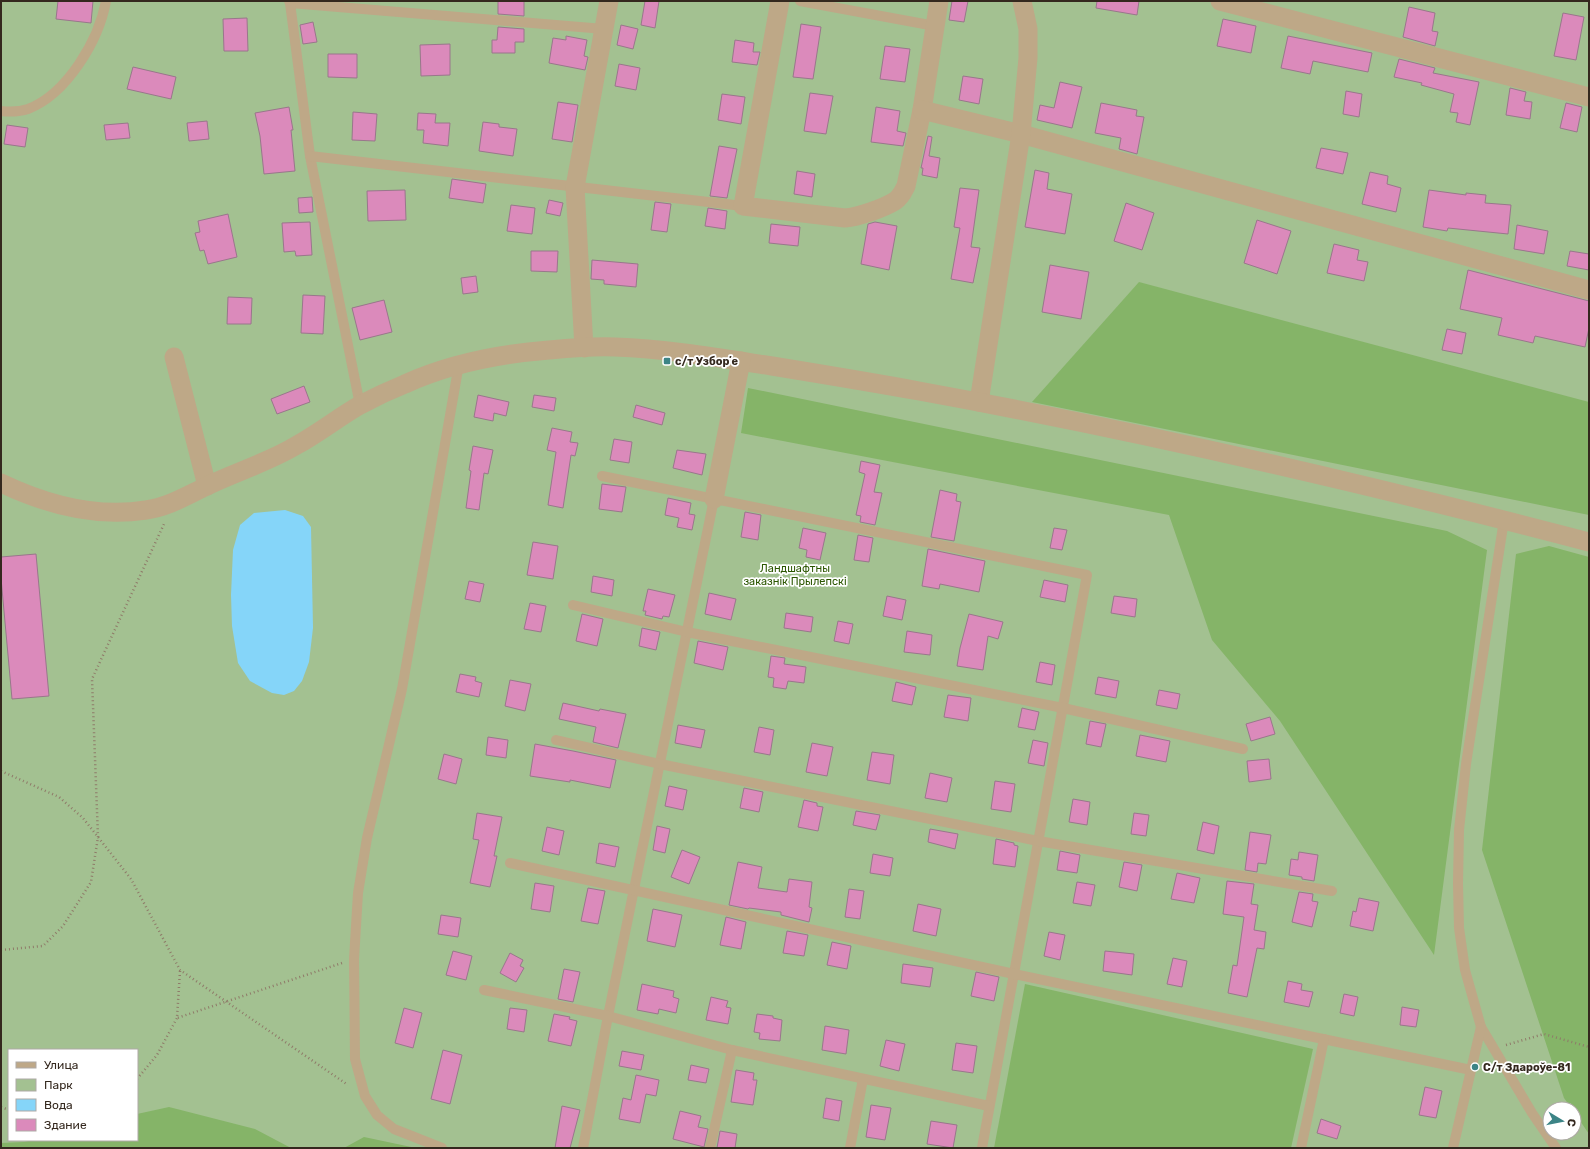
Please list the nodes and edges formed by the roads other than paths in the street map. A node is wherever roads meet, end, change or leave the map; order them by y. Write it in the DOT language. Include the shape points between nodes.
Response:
graph roads {
  1 [pos="106,1"];
  2 [pos="609,1"];
  3 [pos="780,1"];
  4 [pos="800,1"];
  5 [pos="939,1"];
  6 [pos="1022,1"];
  7 [pos="1220,1"];
  8 [pos="289,2"];
  9 [pos="935,26"];
  10 [pos="604,29"];
  11 [pos="1589,97"];
  12 [pos="922,110"];
  13 [pos="1,112"];
  14 [pos="1021,134"];
  15 [pos="310,156"];
  16 [pos="575,187"];
  17 [pos="742,206"];
  18 [pos="1589,290"];
  19 [pos="584,348"];
  20 [pos="174,357"];
  21 [pos="741,361"];
  22 [pos="459,364"];
  23 [pos="979,402"];
  24 [pos="360,405"];
  25 [pos="602,476"];
  26 [pos="1,484"];
  27 [pos="207,486"];
  28 [pos="714,499"];
  29 [pos="1504,520"];
  30 [pos="1589,542"];
  31 [pos="573,605"];
  32 [pos="687,632"];
  33 [pos="1063,708"];
  34 [pos="556,740"];
  35 [pos="1242,749"];
  36 [pos="660,764"];
  37 [pos="1038,841"];
  38 [pos="510,863"];
  39 [pos="635,891"];
  40 [pos="1332,891"];
  41 [pos="1014,974"];
  42 [pos="484,990"];
  43 [pos="608,1016"];
  44 [pos="1481,1027"];
  45 [pos="1324,1039"];
  46 [pos="732,1050"];
  47 [pos="1471,1070"];
  48 [pos="863,1079"];
  49 [pos="989,1106"];
  50 [pos="442,1148"];
  51 [pos="583,1148"];
  52 [pos="710,1148"];
  53 [pos="850,1148"];
  54 [pos="982,1148"];
  55 [pos="1301,1148"];
  56 [pos="1453,1148"];
  57 [pos="1556,1148"];
  1 -- 13 [label="lane" via="103,17 88,50 62,86 42,102 27,109"];
  2 -- 10 [label="street"];
  3 -- 17 [label="street"];
  4 -- 9 [label="lane"];
  5 -- 9 [label="street"];
  6 -- 14 [label="street" via="1028,30 1028,58"];
  7 -- 11 [label="street"];
  8 -- 10 [label="lane"];
  8 -- 15 [label="lane"];
  9 -- 12 [label="street"];
  10 -- 16 [label="street"];
  12 -- 14 [label="street"];
  12 -- 17 [label="street" via="906,186 896,201 854,218"];
  14 -- 18 [label="street"];
  14 -- 23 [label="street"];
  15 -- 16 [label="lane"];
  15 -- 24 [label="lane"];
  16 -- 17 [label="lane"];
  16 -- 19 [label="street"];
  19 -- 21 [label="street" via="649,349"];
  19 -- 22 [label="street" via="494,356"];
  20 -- 27 [label="street"];
  21 -- 23 [label="street"];
  21 -- 28 [label="street"];
  22 -- 24 [label="street" via="405,383"];
  22 -- 50 [label="lane" via="402,689 367,838 358,893 354,960 355,1059 365,1096 377,1115 394,1129"];
  23 -- 29 [label="street" via="1135,433"];
  24 -- 27 [label="street" via="295,447"];
  25 -- 28 [label="lane"];
  26 -- 27 [label="street" via="61,505 92,511 125,512 148,510 173,503"];
  28 -- 32 [label="lane"];
  28 -- 33 [label="lane" via="1087,575"];
  29 -- 30 [label="street"];
  29 -- 44 [label="lane" via="1466,764 1459,830 1459,928 1465,970"];
  31 -- 32 [label="lane"];
  32 -- 33 [label="lane"];
  32 -- 36 [label="lane"];
  33 -- 35 [label="lane"];
  33 -- 37 [label="lane"];
  34 -- 36 [label="lane"];
  36 -- 37 [label="lane"];
  36 -- 39 [label="lane"];
  37 -- 40 [label="lane"];
  37 -- 41 [label="lane"];
  38 -- 39 [label="lane"];
  39 -- 41 [label="lane"];
  39 -- 43 [label="lane"];
  41 -- 45 [label="lane"];
  41 -- 49 [label="lane"];
  42 -- 43 [label="lane"];
  43 -- 46 [label="lane"];
  43 -- 51 [label="lane"];
  44 -- 47 [label="lane"];
  44 -- 57 [label="lane"];
  45 -- 47 [label="lane"];
  45 -- 55 [label="lane"];
  46 -- 48 [label="lane"];
  46 -- 52 [label="lane"];
  47 -- 56 [label="lane"];
  48 -- 49 [label="lane"];
  48 -- 53 [label="lane"];
  49 -- 54 [label="lane"];
}
